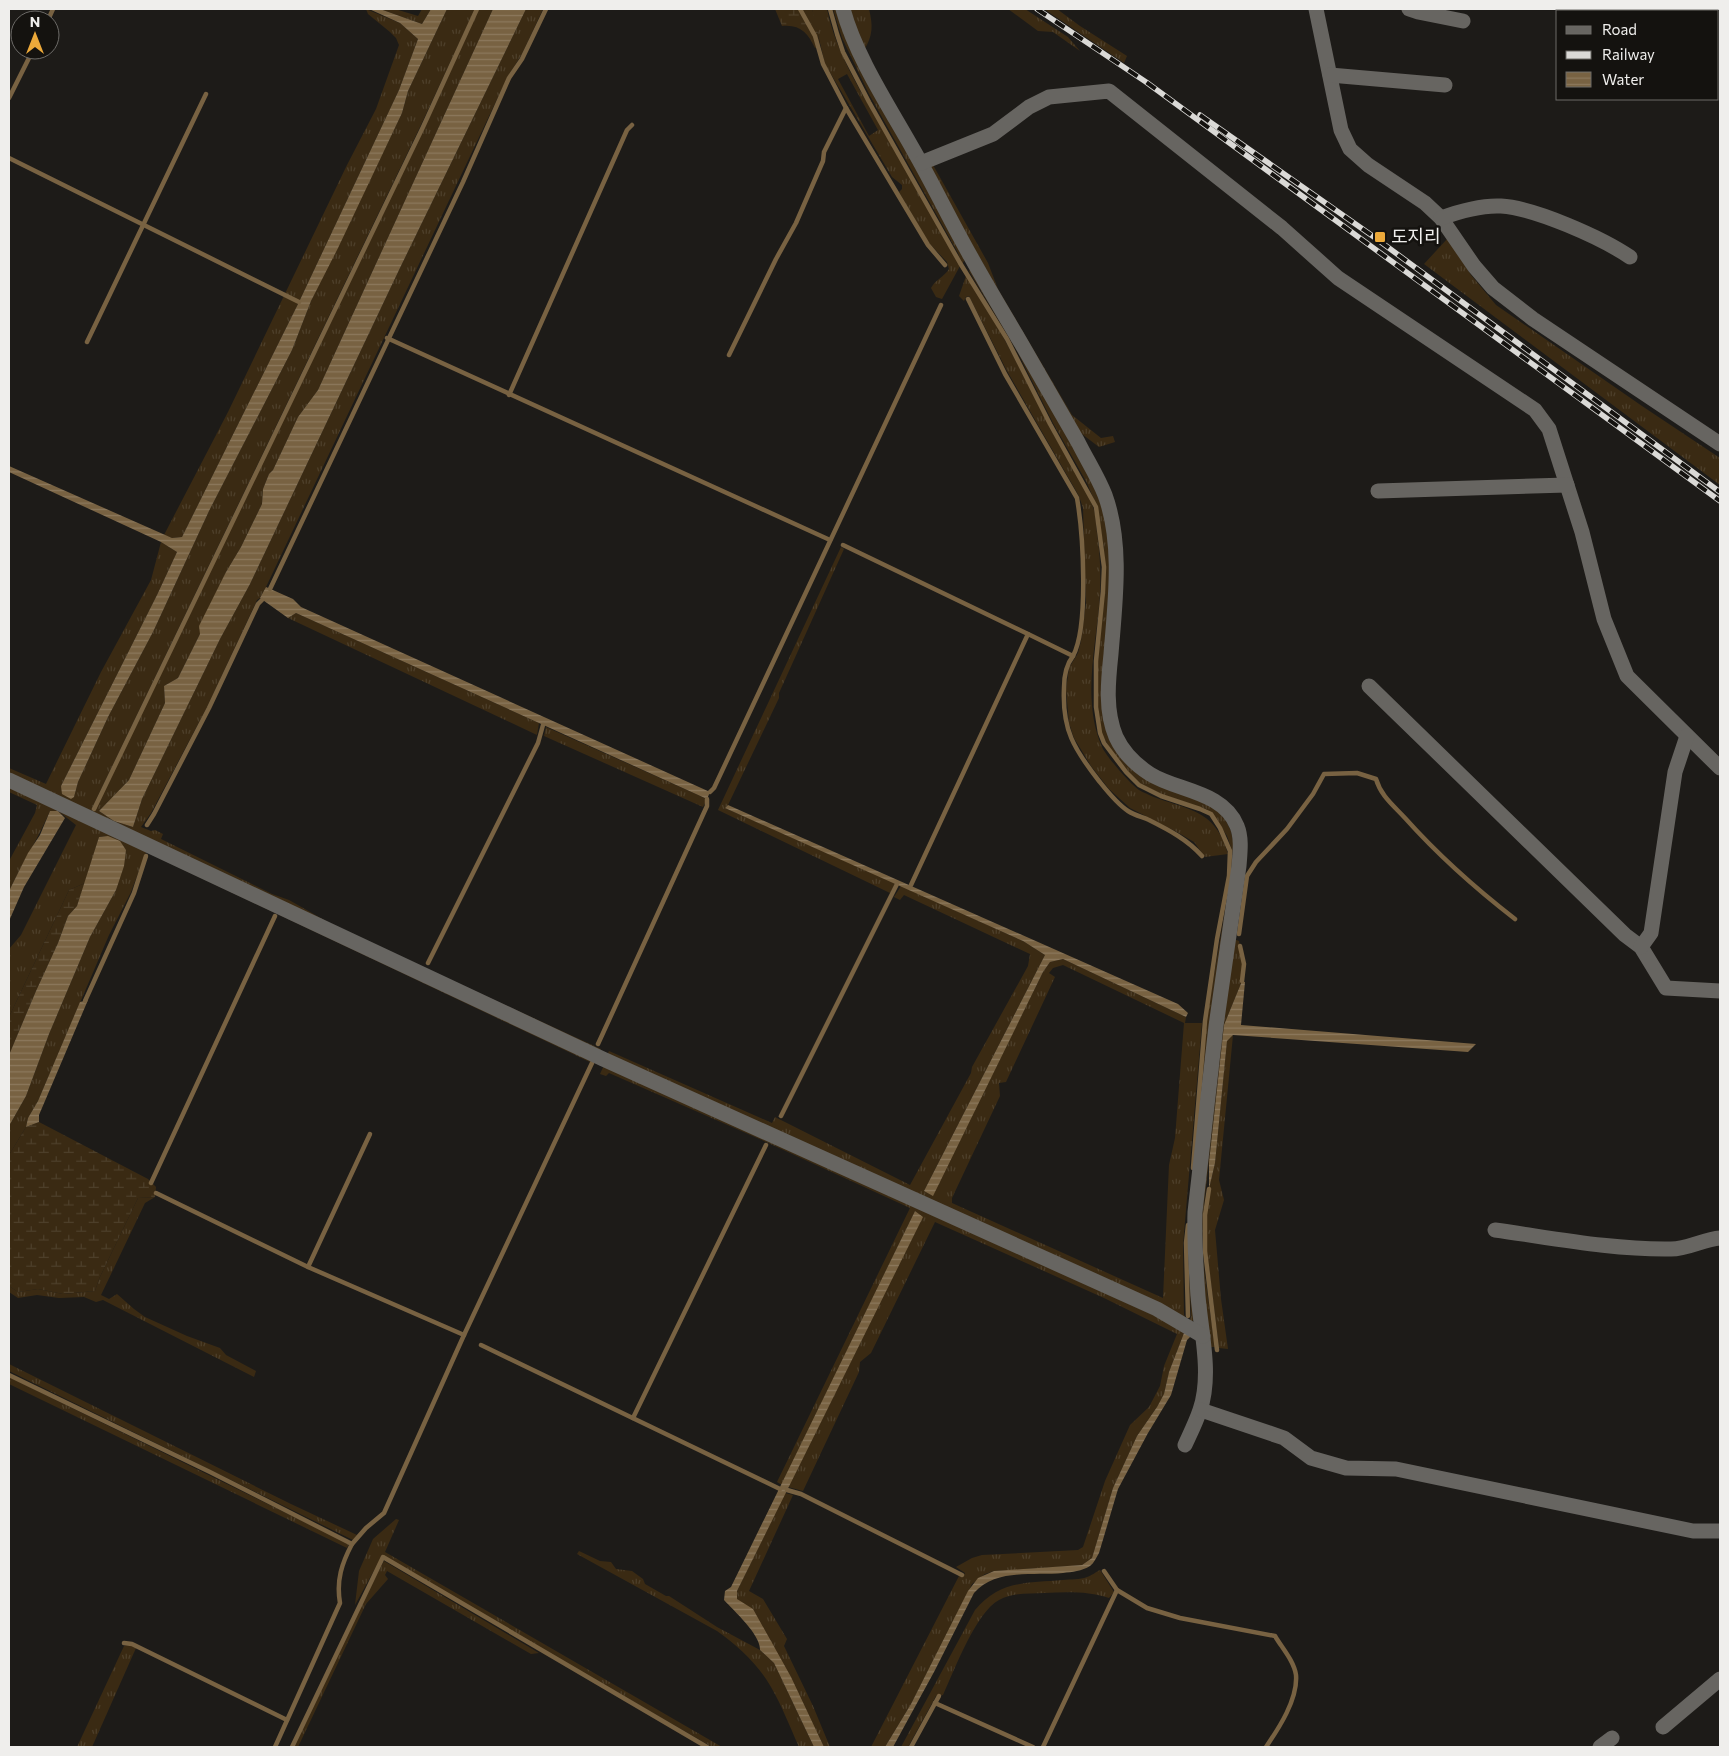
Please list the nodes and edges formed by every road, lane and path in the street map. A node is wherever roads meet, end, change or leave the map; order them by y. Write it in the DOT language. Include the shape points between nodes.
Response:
graph roads {
  1 [pos="844,9"];
  2 [pos="1316,9"];
  3 [pos="1409,9"];
  4 [pos="1463,21"];
  5 [pos="1330,74"];
  6 [pos="1445,85"];
  7 [pos="921,164"];
  8 [pos="1441,218"];
  9 [pos="1630,257"];
  10 [pos="1720,444"];
  11 [pos="1567,485"];
  12 [pos="1378,491"];
  13 [pos="1369,686"];
  14 [pos="1688,736"];
  15 [pos="1720,768"];
  16 [pos="9,780"];
  17 [pos="1641,947"];
  18 [pos="1720,991"];
  19 [pos="1495,1230"];
  20 [pos="1720,1238"];
  21 [pos="1204,1336"];
  22 [pos="1200,1410"];
  23 [pos="1184,1445"];
  24 [pos="1720,1531"];
  25 [pos="1720,1679"];
  26 [pos="1663,1728"];
  1 -- 7 [label="street" via="878,89"];
  2 -- 5 [label="street"];
  3 -- 4 [label="street"];
  5 -- 6 [label="street"];
  5 -- 8 [label="street" via="1341,130 1350,149"];
  7 -- 11 [label="street" via="993,134 1029,107 1049,97 1109,91 1282,228 1338,278 1534,410 1549,430"];
  7 -- 21 [label="street" via="1106,497 1115,541 1116,566 1109,708 1118,740 1128,754 1151,774 1219,803 1237,826 1239,866 1216,1026 1195,1212 1198,1298"];
  8 -- 9 [label="street" via="1466,209 1501,206 1528,210 1616,247"];
  8 -- 10 [label="street" via="1493,288 1533,319"];
  11 -- 12 [label="street"];
  11 -- 14 [label="street" via="1604,620 1626,676"];
  13 -- 17 [label="street" via="1624,935"];
  14 -- 15 [label="street"];
  14 -- 17 [label="street" via="1675,772 1651,933"];
  16 -- 21 [label="street" via="603,1059 1157,1309"];
  17 -- 18 [label="street" via="1666,988"];
  19 -- 20 [label="street" via="1617,1247 1674,1249"];
  21 -- 22 [label="street" via="1204,1394"];
  22 -- 23 [label="street"];
  22 -- 24 [label="street" via="1284,1438 1311,1458 1346,1468 1396,1470 1693,1531"];
  25 -- 26 [label="street"];
}
